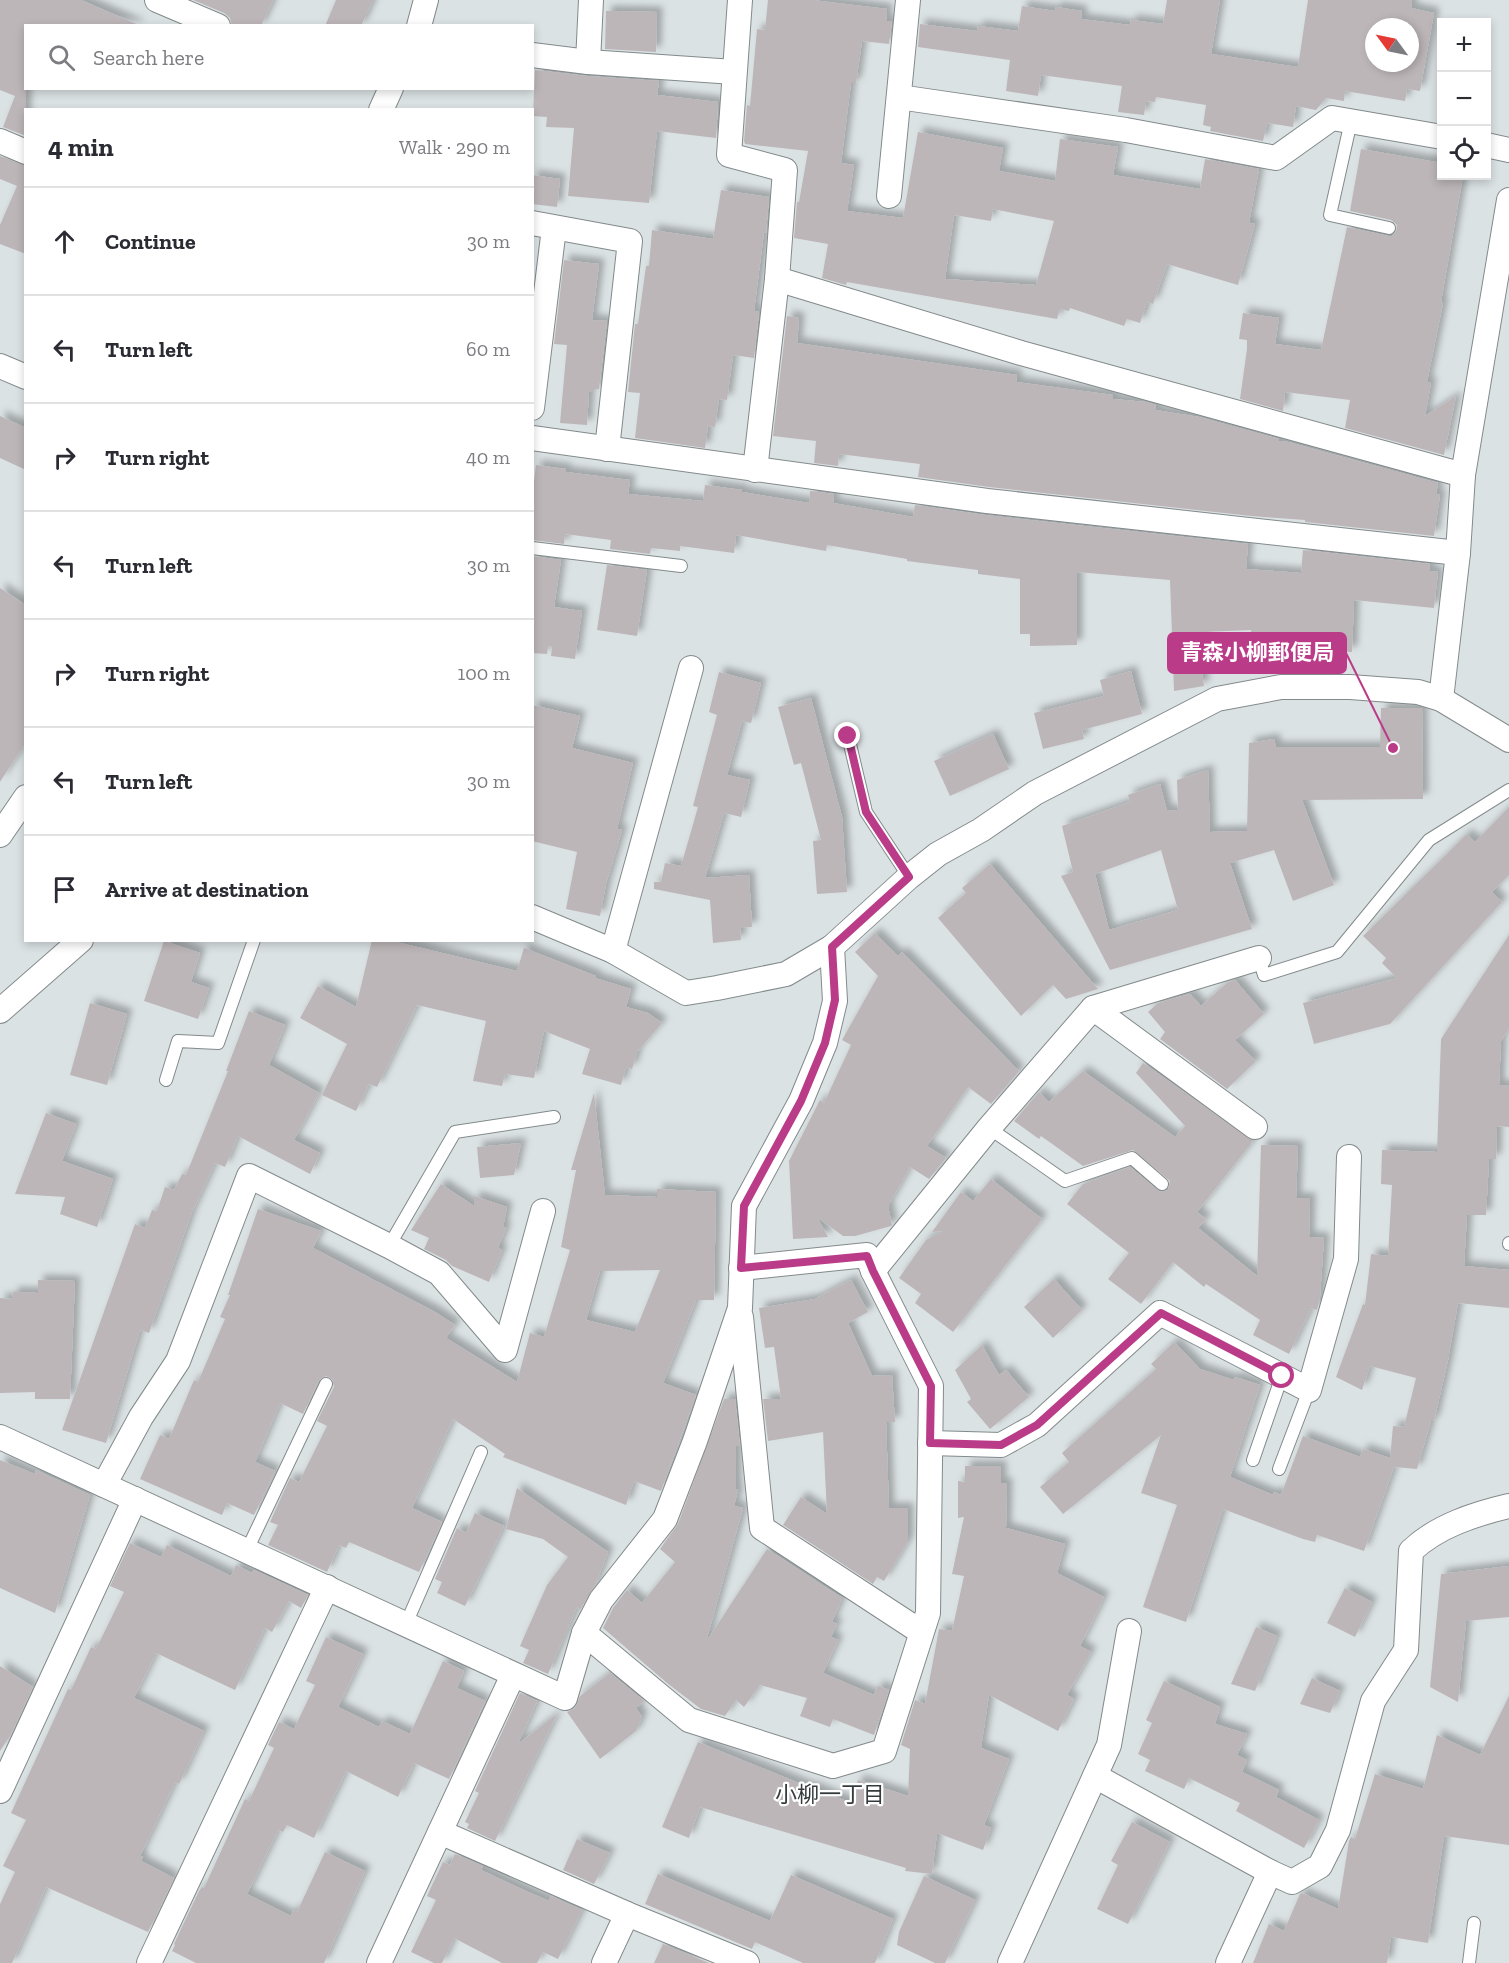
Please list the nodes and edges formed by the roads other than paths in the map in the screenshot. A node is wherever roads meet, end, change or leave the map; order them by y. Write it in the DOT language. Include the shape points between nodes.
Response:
graph roads {
  1 [pos="157,0"];
  2 [pos="426,0"];
  3 [pos="591,0"];
  4 [pos="741,0"];
  5 [pos="908,0"];
  6 [pos="213,24"];
  7 [pos="420,24"];
  8 [pos="534,55"];
  9 [pos="588,62"];
  10 [pos="734,72"];
  11 [pos="899,97"];
  12 [pos="1351,121"];
  13 [pos="1437,136"];
  14 [pos="0,141"];
  15 [pos="1491,147"];
  16 [pos="1509,150"];
  17 [pos="24,151"];
  18 [pos="889,196"];
  19 [pos="1509,200"];
  20 [pos="543,226"];
  21 [pos="1389,228"];
  22 [pos="777,279"];
  23 [pos="0,366"];
  24 [pos="534,375"];
  25 [pos="24,376"];
  26 [pos="534,438"];
  27 [pos="608,448"];
  28 [pos="755,470"];
  29 [pos="1463,475"];
  30 [pos="534,548"];
  31 [pos="1458,553"];
  32 [pos="681,566"];
  33 [pos="692,668"];
  34 [pos="1441,699"];
  35 [pos="848,736"];
  36 [pos="1509,740"];
  37 [pos="1509,790"];
  38 [pos="24,800"];
  39 [pos="0,835"];
  40 [pos="909,877"];
  41 [pos="534,918"];
  42 [pos="79,942"];
  43 [pos="253,942"];
  44 [pos="832,947"];
  45 [pos="613,951"];
  46 [pos="1259,958"];
  47 [pos="1093,1008"];
  48 [pos="0,1011"];
  49 [pos="166,1080"];
  50 [pos="554,1117"];
  51 [pos="1255,1127"];
  52 [pos="989,1128"];
  53 [pos="1349,1157"];
  54 [pos="1162,1184"];
  55 [pos="543,1210"];
  56 [pos="389,1246"];
  57 [pos="741,1268"];
  58 [pos="873,1271"];
  59 [pos="740,1308"];
  60 [pos="1282,1376"];
  61 [pos="326,1384"];
  62 [pos="1309,1390"];
  63 [pos="0,1437"];
  64 [pos="930,1443"];
  65 [pos="481,1452"];
  66 [pos="1253,1460"];
  67 [pos="1279,1469"];
  68 [pos="104,1485"];
  69 [pos="135,1499"];
  70 [pos="1509,1506"];
  71 [pos="247,1550"];
  72 [pos="327,1587"];
  73 [pos="406,1624"];
  74 [pos="1129,1631"];
  75 [pos="921,1632"];
  76 [pos="584,1633"];
  77 [pos="513,1675"];
  78 [pos="1095,1776"];
  79 [pos="0,1791"];
  80 [pos="440,1833"];
  81 [pos="1270,1872"];
  82 [pos="627,1914"];
  83 [pos="1474,1923"];
  84 [pos="149,1963"];
  85 [pos="379,1963"];
  86 [pos="604,1963"];
  87 [pos="747,1963"];
  88 [pos="1010,1963"];
  89 [pos="1227,1963"];
  90 [pos="1469,1963"];
  1 -- 6 [label="street"];
  2 -- 7 [label="street"];
  3 -- 9 [label="street"];
  4 -- 10 [label="street"];
  5 -- 11 [label="street"];
  8 -- 9 [label="street"];
  9 -- 10 [label="street"];
  10 -- 22 [label="street" via="729,155 785,170"];
  11 -- 12 [label="street" via="1126,130 1276,158 1332,117"];
  11 -- 18 [label="street"];
  12 -- 13 [label="street"];
  12 -- 21 [label="lane" via="1330,215"];
  14 -- 17 [label="street"];
  15 -- 16 [label="street"];
  19 -- 29 [label="street"];
  20 -- 24 [label="street"];
  20 -- 27 [label="street" via="630,241"];
  22 -- 28 [label="street"];
  22 -- 29 [label="street" via="1021,353"];
  23 -- 25 [label="street"];
  26 -- 27 [label="street"];
  27 -- 28 [label="street"];
  28 -- 31 [label="street" via="987,501"];
  29 -- 31 [label="street"];
  30 -- 32 [label="lane"];
  31 -- 34 [label="street"];
  33 -- 45 [label="street"];
  34 -- 36 [label="street"];
  34 -- 40 [label="street" via="1418,692 1281,687 1217,699 1035,794 938,854"];
  35 -- 40 [label="lane" via="866,812"];
  37 -- 46 [label="lane" via="1429,840 1337,952 1264,975"];
  38 -- 39 [label="street"];
  40 -- 44 [label="street"];
  41 -- 45 [label="street"];
  42 -- 48 [label="street"];
  43 -- 49 [label="lane" via="218,1043 178,1041"];
  44 -- 45 [label="street" via="786,974 686,993"];
  44 -- 57 [label="street" via="835,1000 825,1043 801,1101 744,1206"];
  46 -- 47 [label="street"];
  47 -- 51 [label="street"];
  47 -- 52 [label="street"];
  50 -- 56 [label="lane" via="454,1132"];
  52 -- 54 [label="lane" via="1065,1181 1132,1158"];
  52 -- 58 [label="street"];
  53 -- 62 [label="street" via="1346,1259"];
  55 -- 56 [label="street" via="505,1350 438,1273"];
  56 -- 68 [label="street" via="249,1176 178,1362 141,1417"];
  57 -- 58 [label="street" via="867,1256"];
  57 -- 59 [label="street"];
  58 -- 64 [label="street" via="931,1386"];
  59 -- 75 [label="street" via="762,1528"];
  59 -- 76 [label="street" via="666,1519 602,1600"];
  60 -- 62 [label="street"];
  60 -- 64 [label="street" via="1161,1313 1037,1425 1001,1445"];
  60 -- 66 [label="lane"];
  61 -- 71 [label="lane"];
  62 -- 67 [label="lane"];
  63 -- 68 [label="street"];
  64 -- 75 [label="street" via="928,1613"];
  65 -- 73 [label="lane"];
  68 -- 69 [label="street"];
  69 -- 71 [label="street"];
  69 -- 79 [label="street"];
  70 -- 81 [label="street" via="1481,1512 1434,1533 1412,1551 1406,1650 1372,1701 1338,1830 1320,1866 1292,1882"];
  71 -- 72 [label="street"];
  72 -- 73 [label="street"];
  72 -- 84 [label="street"];
  73 -- 77 [label="street"];
  74 -- 78 [label="street" via="1109,1745"];
  75 -- 76 [label="street" via="884,1751 833,1766 689,1720"];
  76 -- 77 [label="street" via="564,1698"];
  77 -- 80 [label="street"];
  78 -- 81 [label="street"];
  78 -- 88 [label="street"];
  80 -- 82 [label="street"];
  80 -- 85 [label="street"];
  81 -- 89 [label="street"];
  82 -- 86 [label="street"];
  82 -- 87 [label="street"];
  83 -- 90 [label="lane"];
}
